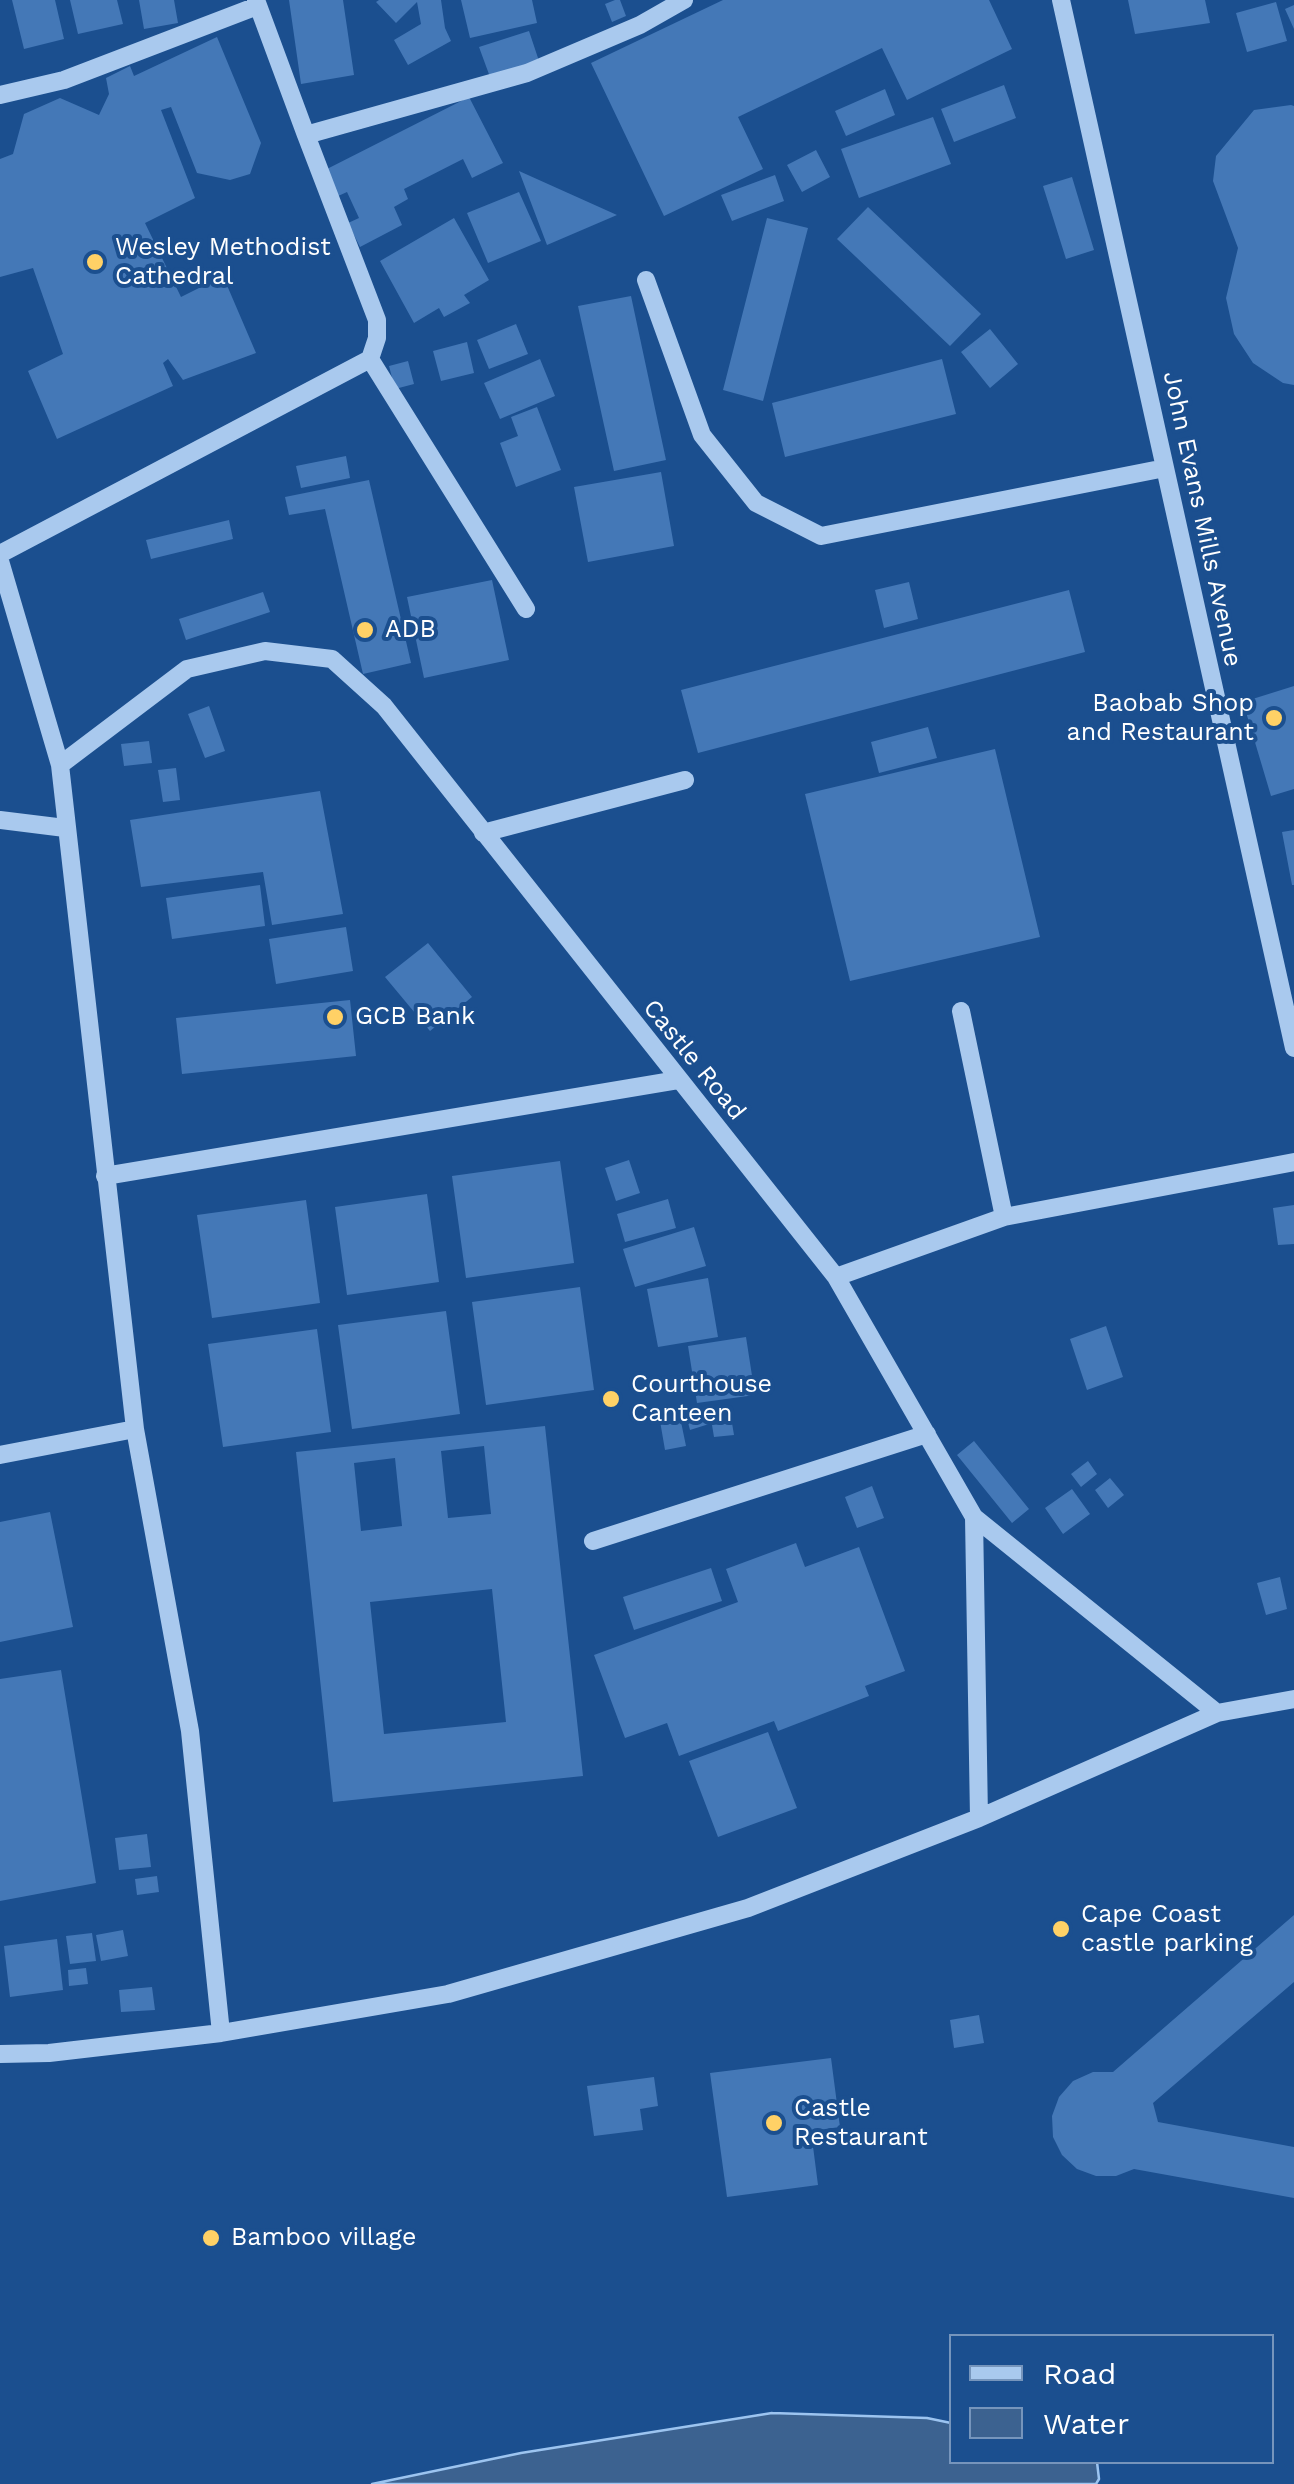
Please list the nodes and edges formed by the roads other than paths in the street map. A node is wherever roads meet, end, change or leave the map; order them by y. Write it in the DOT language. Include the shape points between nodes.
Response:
graph roads {
  1 [pos="684,0"];
  2 [pos="1061,0"];
  3 [pos="257,3"];
  4 [pos="0,96"];
  5 [pos="306,135"];
  6 [pos="646,280"];
  7 [pos="370,359"];
  8 [pos="1165,468"];
  9 [pos="0,557"];
  10 [pos="526,609"];
  11 [pos="60,764"];
  12 [pos="685,780"];
  13 [pos="0,820"];
  14 [pos="66,828"];
  15 [pos="482,832"];
  16 [pos="962,1011"];
  17 [pos="1294,1048"];
  18 [pos="678,1080"];
  19 [pos="1294,1162"];
  20 [pos="106,1176"];
  21 [pos="1004,1217"];
  22 [pos="836,1276"];
  23 [pos="134,1430"];
  24 [pos="926,1434"];
  25 [pos="0,1455"];
  26 [pos="974,1516"];
  27 [pos="593,1541"];
  28 [pos="1294,1699"];
  29 [pos="1217,1713"];
  30 [pos="979,1818"];
  31 [pos="221,2032"];
  32 [pos="0,2054"];
  1 -- 5 [label="street" via="528,74"];
  2 -- 8 [label="street, John Evans Mills Avenue"];
  3 -- 4 [label="street" via="64,80"];
  3 -- 5 [label="street"];
  5 -- 7 [label="street" via="376,320"];
  6 -- 8 [label="street" via="702,435 756,503 821,536"];
  7 -- 9 [label="street"];
  7 -- 10 [label="street"];
  8 -- 17 [label="street, John Evans Mills Avenue"];
  9 -- 11 [label="street"];
  11 -- 14 [label="street"];
  11 -- 15 [label="street, Castle Road" via="187,669 265,651 332,658 384,706"];
  12 -- 15 [label="street"];
  13 -- 14 [label="street"];
  14 -- 20 [label="street"];
  15 -- 18 [label="street, Castle Road"];
  16 -- 21 [label="street"];
  18 -- 20 [label="street"];
  18 -- 22 [label="street, Castle Road"];
  19 -- 21 [label="street"];
  20 -- 23 [label="street"];
  21 -- 22 [label="street"];
  22 -- 24 [label="street, Castle Road"];
  23 -- 25 [label="street"];
  23 -- 31 [label="street" via="190,1731"];
  24 -- 26 [label="street, Castle Road"];
  24 -- 27 [label="street"];
  26 -- 29 [label="street, Castle Road"];
  26 -- 30 [label="street"];
  28 -- 29 [label="street"];
  29 -- 30 [label="street"];
  30 -- 31 [label="street" via="748,1908 448,1994"];
  31 -- 32 [label="street"];
}
